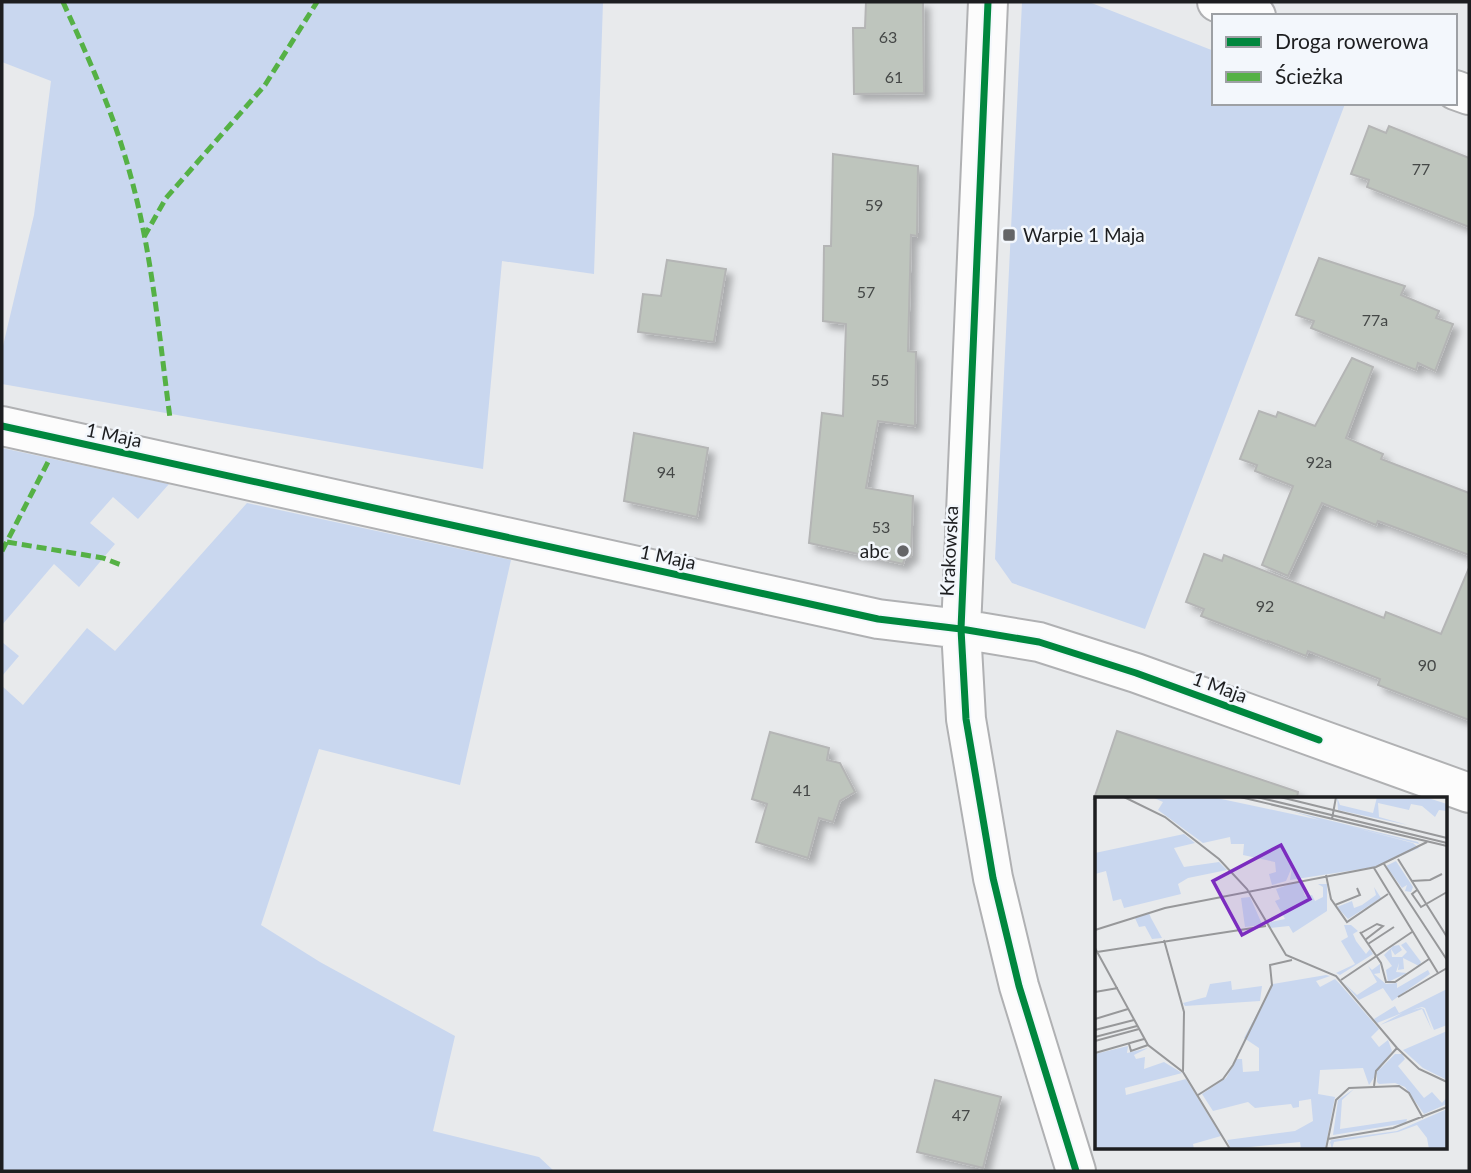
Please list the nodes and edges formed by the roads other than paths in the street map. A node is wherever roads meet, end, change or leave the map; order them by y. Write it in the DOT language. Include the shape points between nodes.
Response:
graph roads {
  1 [pos="988,2"];
  2 [pos="1217,2"];
  3 [pos="1250,14"];
  4 [pos="2,426"];
  5 [pos="961,629"];
  6 [pos="1469,793"];
  7 [pos="1076,1171"];
  1 -- 5 [label="street, Krakowska"];
  2 -- 3 [label="street"];
  4 -- 5 [label="street, 1 Maja" via="864,616"];
  5 -- 6 [label="street, 1 Maja" via="1039,642 1136,673"];
  5 -- 7 [label="street, Krakowska" via="966,719 993,878 1019,986"];
}
